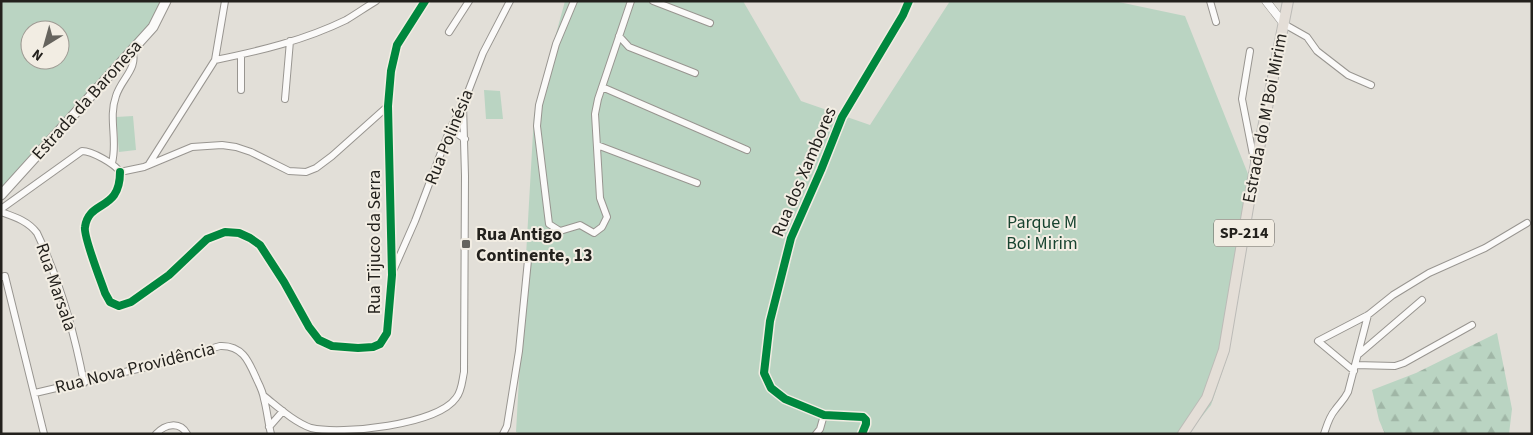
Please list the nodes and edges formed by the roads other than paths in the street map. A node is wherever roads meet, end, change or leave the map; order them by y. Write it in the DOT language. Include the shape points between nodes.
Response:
graph roads {
  1 [pos="166,1"];
  2 [pos="225,1"];
  3 [pos="376,1"];
  4 [pos="425,1"];
  5 [pos="469,1"];
  6 [pos="510,1"];
  7 [pos="574,1"];
  8 [pos="631,1"];
  9 [pos="653,1"];
  10 [pos="909,1"];
  11 [pos="1210,1"];
  12 [pos="1266,1"];
  13 [pos="1288,1"];
  14 [pos="1216,22"];
  15 [pos="710,24"];
  16 [pos="1284,24"];
  17 [pos="449,32"];
  18 [pos="619,36"];
  19 [pos="290,41"];
  20 [pos="132,50"];
  21 [pos="1250,51"];
  22 [pos="241,55"];
  23 [pos="215,60"];
  24 [pos="696,73"];
  25 [pos="1371,85"];
  26 [pos="602,87"];
  27 [pos="241,90"];
  28 [pos="285,99"];
  29 [pos="463,105"];
  30 [pos="388,106"];
  31 [pos="450,129"];
  32 [pos="465,139"];
  33 [pos="597,145"];
  34 [pos="747,150"];
  35 [pos="112,163"];
  36 [pos="149,164"];
  37 [pos="1255,169"];
  38 [pos="120,172"];
  39 [pos="697,184"];
  40 [pos="1,195"];
  41 [pos="1,211"];
  42 [pos="1527,223"];
  43 [pos="528,260"];
  44 [pos="392,275"];
  45 [pos="3,277"];
  46 [pos="1422,300"];
  47 [pos="1368,314"];
  48 [pos="1472,325"];
  49 [pos="1358,354"];
  50 [pos="1354,368"];
  51 [pos="84,383"];
  52 [pos="35,394"];
  53 [pos="264,396"];
  54 [pos="283,411"];
  55 [pos="824,414"];
  56 [pos="270,430"];
  57 [pos="44,434"];
  58 [pos="156,434"];
  59 [pos="188,434"];
  60 [pos="503,434"];
  61 [pos="816,434"];
  62 [pos="862,434"];
  63 [pos="1183,434"];
  64 [pos="1324,434"];
  1 -- 20 [label="main road, Estrada da Baronesa" via="153,27"];
  2 -- 23 [label="street"];
  3 -- 19 [label="street" via="314,34"];
  4 -- 30 [label="street, Rua Tijuco da Serra" via="397,45"];
  5 -- 17 [label="street"];
  6 -- 29 [label="street, Rua Polinésia" via="483,53"];
  7 -- 33 [label="street" via="556,44 539,105 537,126 549,224 560,232 580,225 594,233 607,217 600,198"];
  8 -- 18 [label="street"];
  9 -- 15 [label="street"];
  10 -- 55 [label="street, Rua dos Xambores" via="842,117 791,238 768,339 764,373 771,388 785,399"];
  11 -- 14 [label="street"];
  12 -- 16 [label="street"];
  13 -- 16 [label="main road, Estrada do M'Boi Mirim / SP-214"];
  16 -- 25 [label="street" via="1307,37 1317,51 1348,75"];
  16 -- 37 [label="main road, Estrada do M'Boi Mirim / SP-214"];
  18 -- 24 [label="street" via="629,46"];
  18 -- 26 [label="street"];
  19 -- 22 [label="street"];
  19 -- 28 [label="street"];
  20 -- 35 [label="street" via="134,64 118,91 113,109"];
  20 -- 40 [label="main road, Estrada da Baronesa"];
  21 -- 37 [label="street" via="1242,99"];
  22 -- 23 [label="street"];
  22 -- 27 [label="street"];
  23 -- 36 [label="street"];
  26 -- 33 [label="street" via="595,114"];
  26 -- 34 [label="street"];
  29 -- 31 [label="street, Rua Polinésia"];
  29 -- 32 [label="street"];
  30 -- 36 [label="street" via="332,156 306,172 289,171 251,152 222,145 192,147"];
  30 -- 44 [label="street, Rua Tijuco da Serra"];
  31 -- 32 [label="street"];
  31 -- 44 [label="street, Rua Polinésia"];
  32 -- 54 [label="street" via="464,372 457,397 443,409 408,423 356,433 310,428"];
  33 -- 39 [label="street"];
  35 -- 38 [label="street"];
  35 -- 41 [label="street" via="82,151"];
  36 -- 38 [label="street"];
  37 -- 63 [label="main road, Estrada do M'Boi Mirim / SP-214" via="1224,350 1207,398"];
  38 -- 44 [label="street, Rua Tijuco da Serra" via="115,196 90,215 84,230 106,297 115,306 131,302 169,275 207,239 225,232 239,233 260,245 319,340 332,346 372,347 380,344 388,333"];
  41 -- 51 [label="street, Rua Marsala" via="32,227 40,239 71,321"];
  42 -- 47 [label="street" via="1485,248 1415,281"];
  43 -- 60 [label="street" via="518,351 507,426"];
  45 -- 52 [label="street"];
  46 -- 49 [label="street"];
  47 -- 49 [label="street"];
  47 -- 50 [label="street" via="1318,341"];
  48 -- 50 [label="street" via="1404,363"];
  49 -- 50 [label="street"];
  50 -- 64 [label="street" via="1348,392 1334,410"];
  51 -- 52 [label="street, Rua Nova Providência"];
  51 -- 53 [label="street, Rua Nova Providência" via="229,346 237,349 247,360"];
  52 -- 57 [label="street"];
  53 -- 54 [label="street"];
  53 -- 56 [label="street, Rua Nova Providência"];
  54 -- 56 [label="street, Rua Nova Providência"];
  55 -- 61 [label="street"];
  55 -- 62 [label="street, Rua dos Xambores" via="863,417 866,424"];
  58 -- 59 [label="street" via="166,426 175,425"];
}
